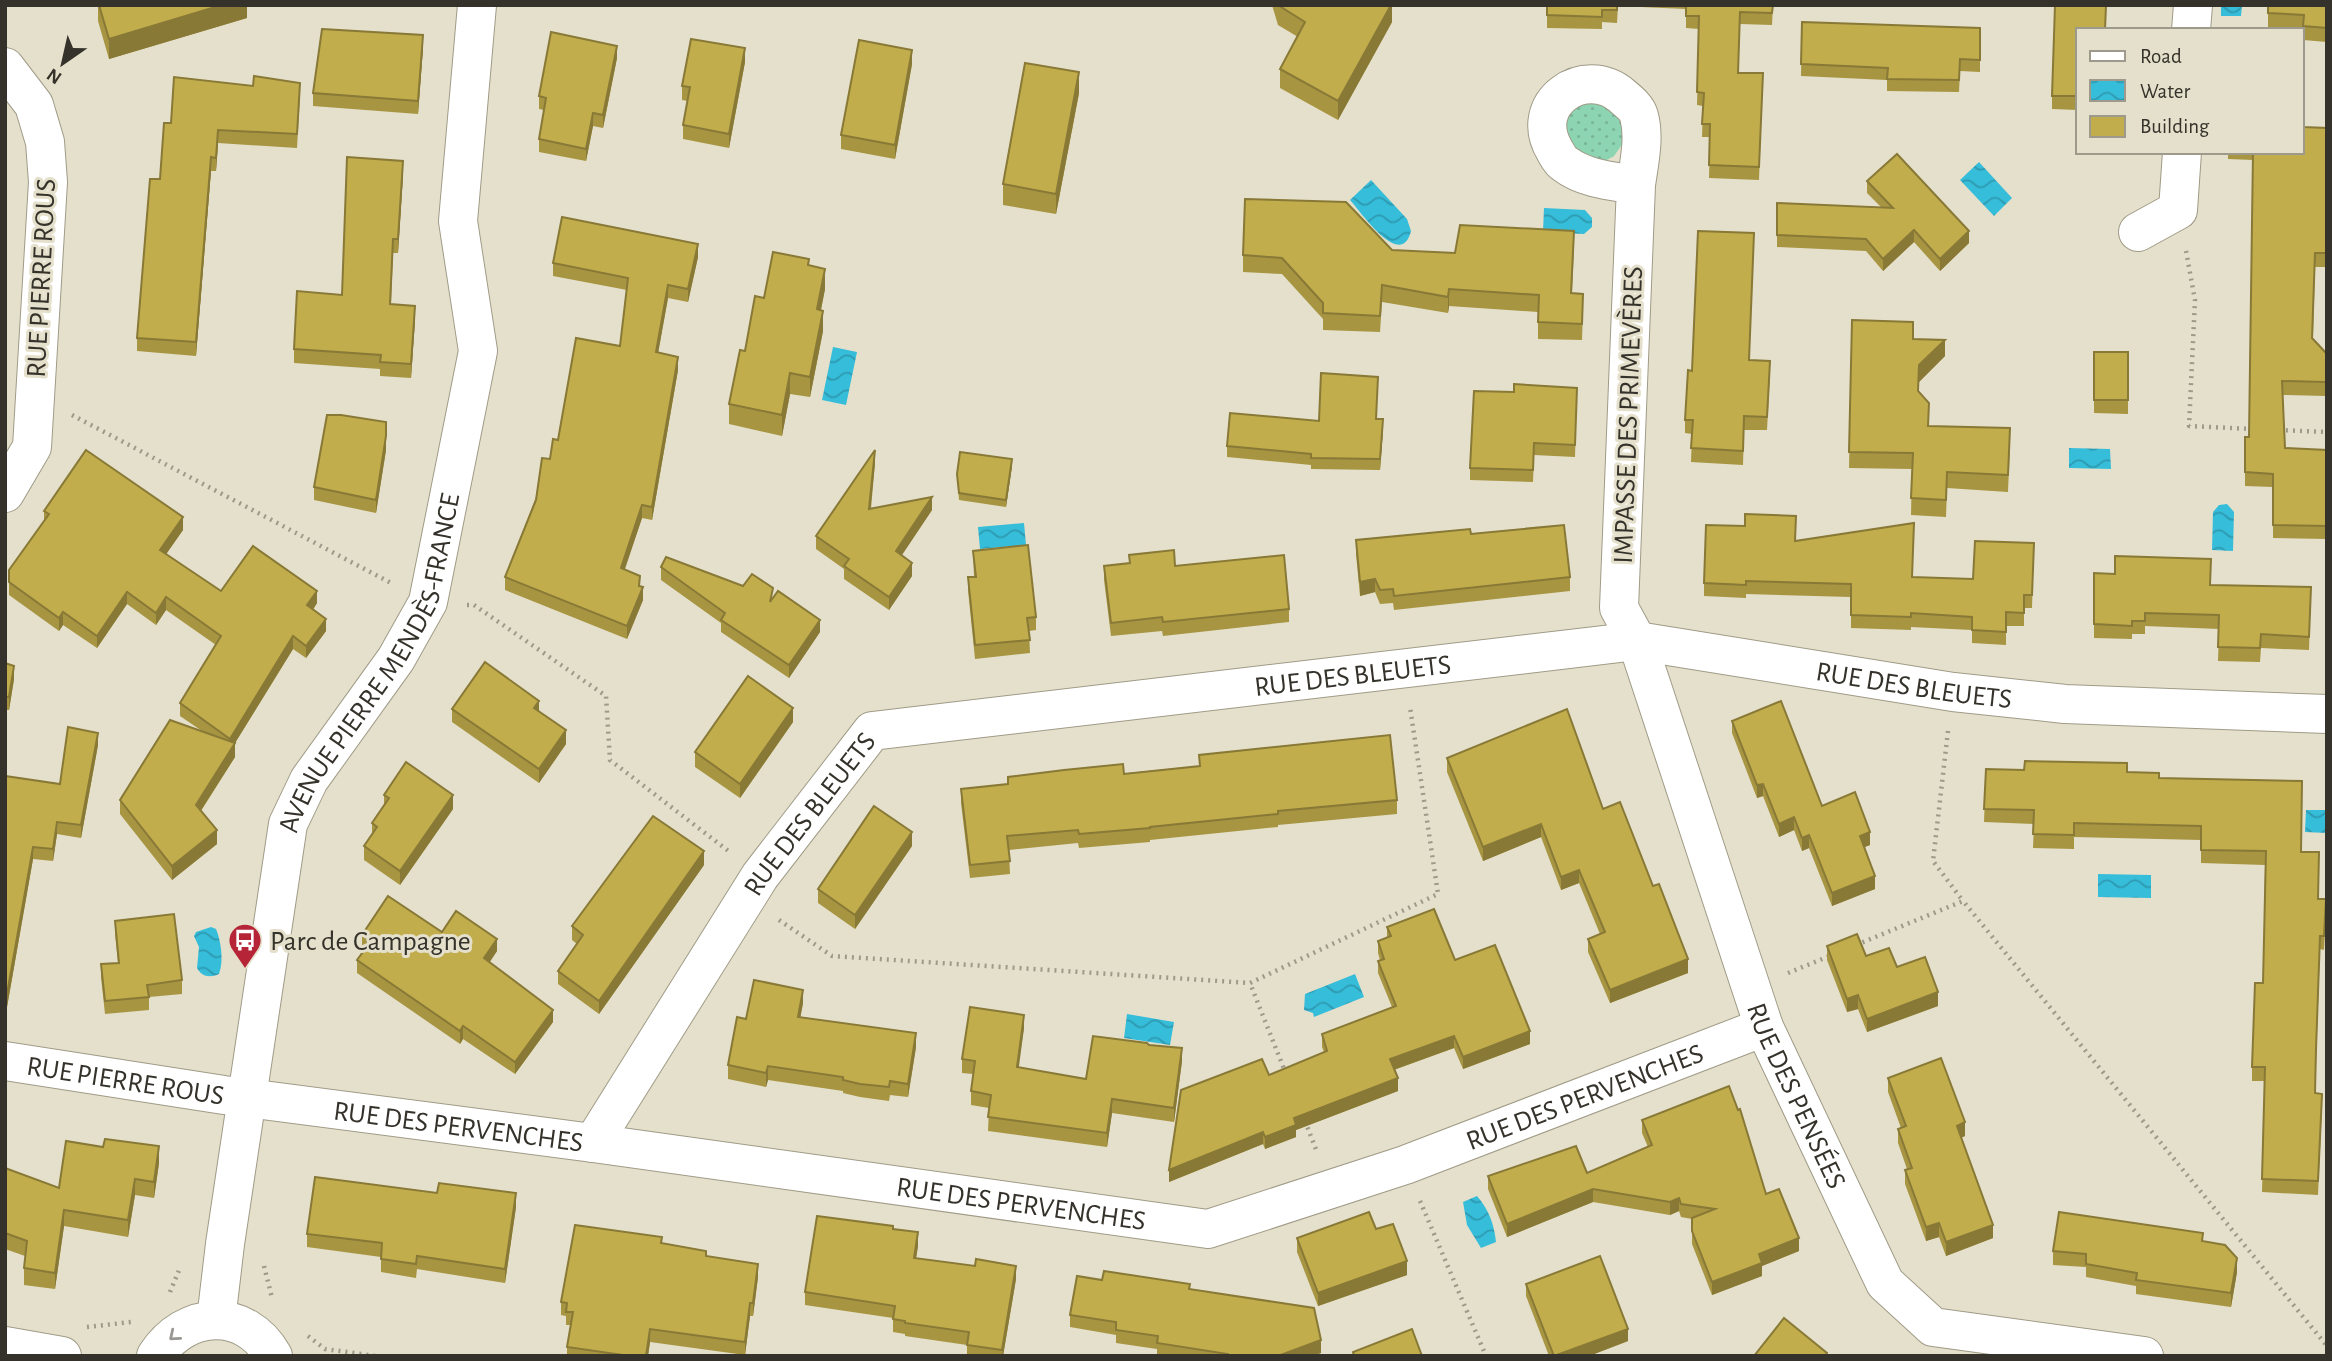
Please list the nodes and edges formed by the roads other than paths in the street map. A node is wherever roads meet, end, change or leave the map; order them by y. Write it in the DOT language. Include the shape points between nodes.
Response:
graph roads {
  1 [pos="477,5"];
  2 [pos="2193,5"];
  3 [pos="2191,28"];
  4 [pos="5,67"];
  5 [pos="2182,154"];
  6 [pos="1636,185"];
  7 [pos="2138,232"];
  8 [pos="5,493"];
  9 [pos="1637,641"];
  10 [pos="2327,714"];
  11 [pos="1764,1027"];
  12 [pos="5,1061"];
  13 [pos="247,1097"];
  14 [pos="593,1143"];
  15 [pos="216,1320"];
  16 [pos="5,1346"];
  17 [pos="277,1352"];
  18 [pos="62,1356"];
  19 [pos="156,1356"];
  20 [pos="2144,1356"];
  1 -- 13 [label="street, AVENUE PIERRE MENDÈS-FRANCE" via="458,221 478,351 428,601 396,659 309,780 288,824"];
  2 -- 3 [label="street"];
  4 -- 8 [label="street, RUE PIERRE ROUS" via="34,105 45,142 48,182 32,446"];
  5 -- 7 [label="street" via="2179,210"];
  6 -- 9 [label="street, IMPASSE DES PRIMEVÈRES" via="1619,608"];
  9 -- 10 [label="street, RUE DES BLEUETS" via="1952,692 2065,704"];
  9 -- 11 [label="street, RUE DES PENSÉES"];
  9 -- 14 [label="street, RUE DES BLEUETS" via="872,731 760,876"];
  11 -- 14 [label="street, RUE DES PERVENCHES" via="1405,1165 1208,1229"];
  11 -- 20 [label="street, RUE DES PENSÉES" via="1885,1283 1933,1327"];
  12 -- 13 [label="street, RUE PIERRE ROUS"];
  13 -- 14 [label="street, RUE DES PERVENCHES"];
  13 -- 15 [label="street, AVENUE PIERRE MENDÈS-FRANCE"];
  15 -- 17 [label="street" via="236,1323"];
  15 -- 19 [label="street, one-way" via="182,1329"];
  16 -- 18 [label="street"];
}
